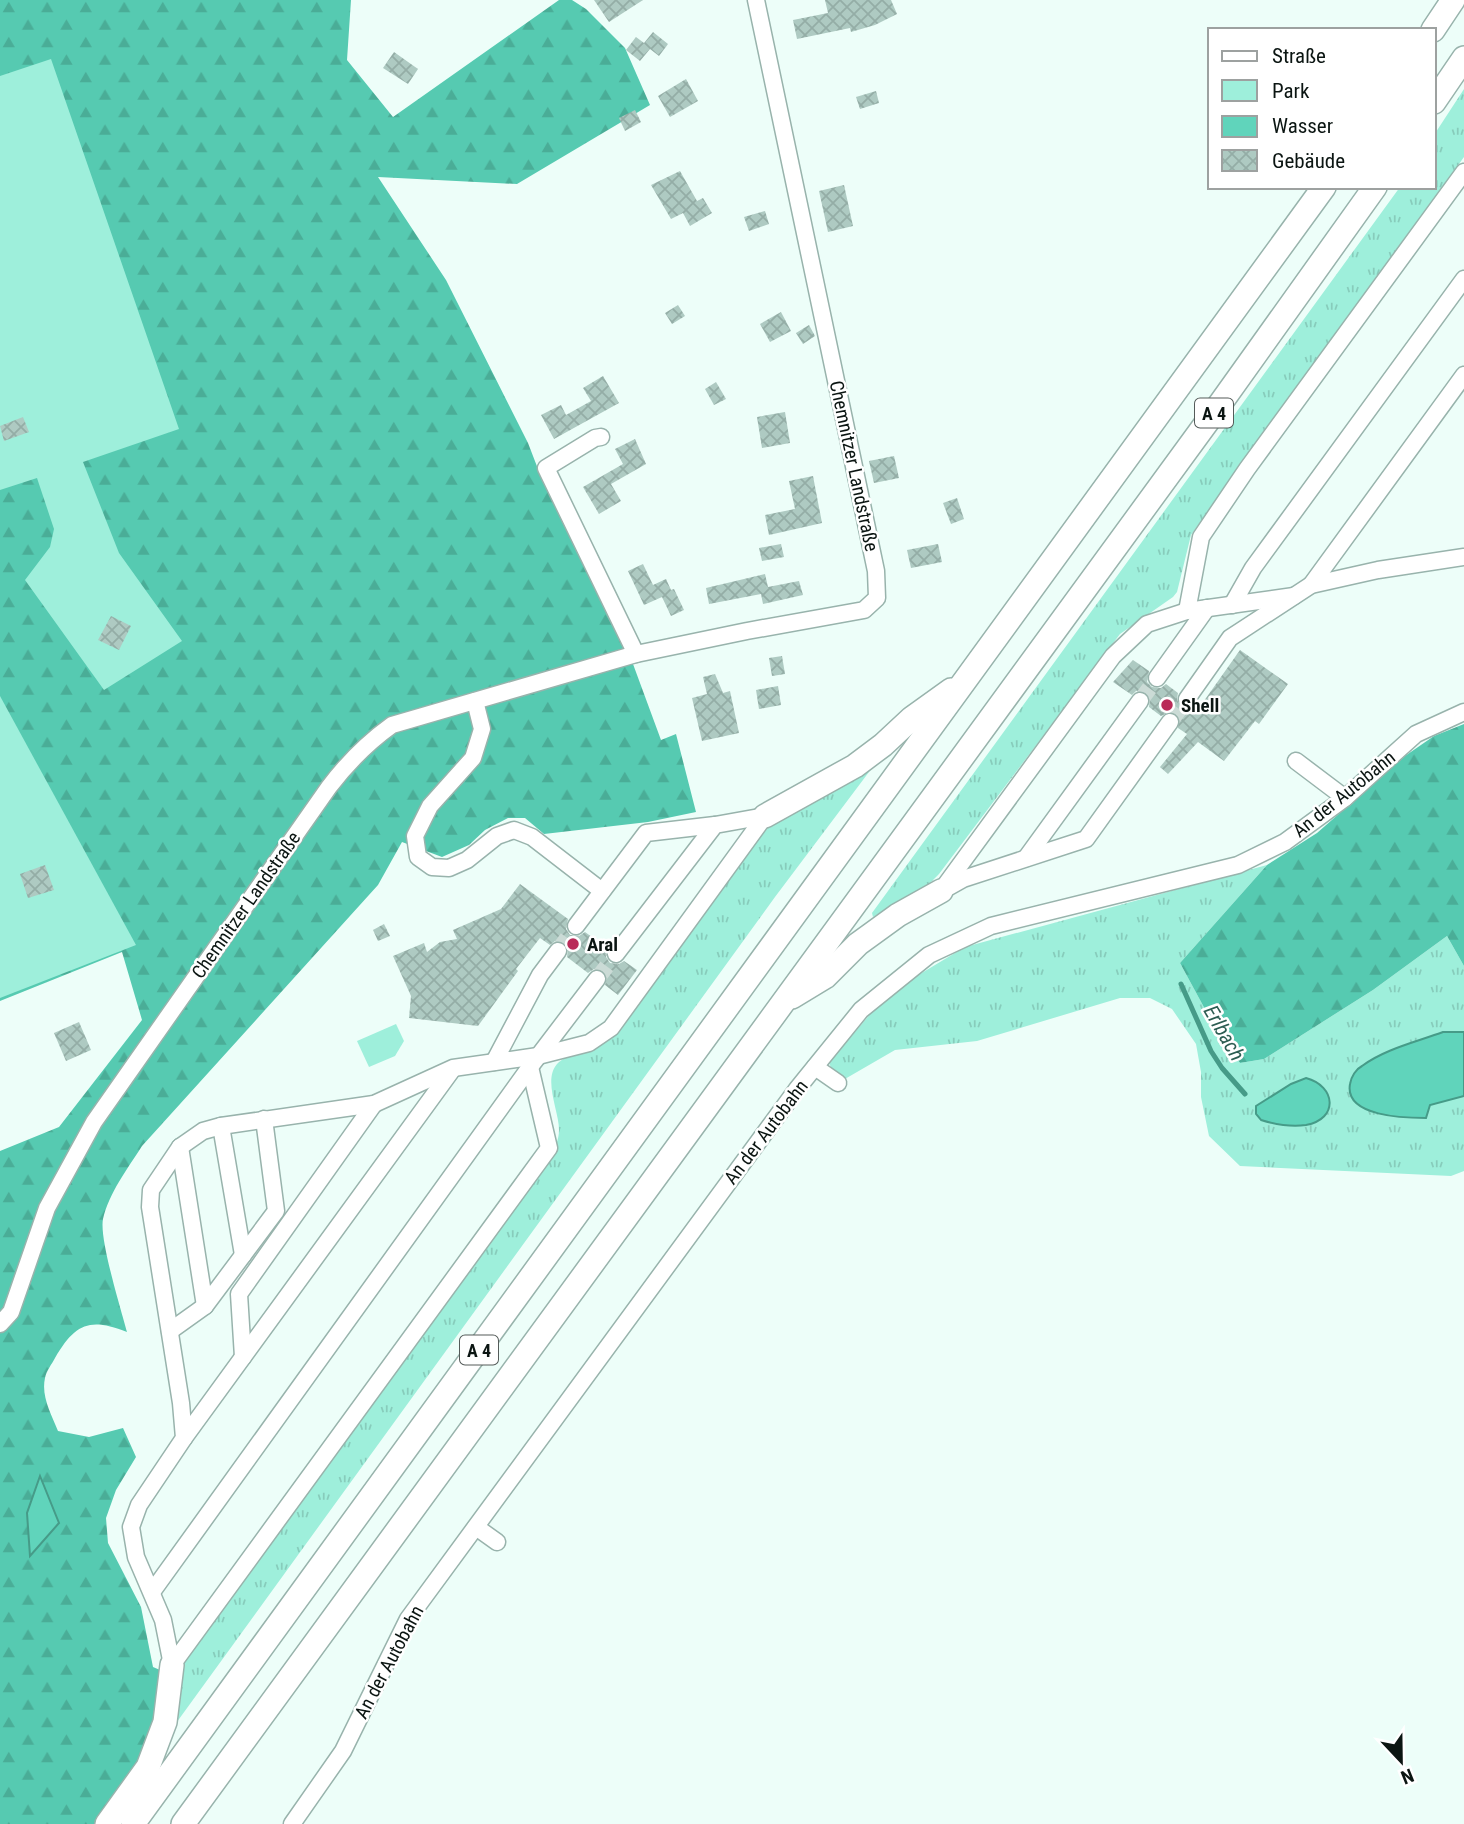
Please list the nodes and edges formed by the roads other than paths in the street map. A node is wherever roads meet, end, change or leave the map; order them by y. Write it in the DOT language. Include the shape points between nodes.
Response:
graph roads {
  1 [pos="756,0"];
  2 [pos="1453,0"];
  3 [pos="1434,28"];
  4 [pos="1464,58"];
  5 [pos="1436,100"];
  6 [pos="1464,172"];
  7 [pos="1323,189"];
  8 [pos="1375,189"];
  9 [pos="1464,279"];
  10 [pos="1464,375"];
  11 [pos="601,437"];
  12 [pos="1464,557"];
  13 [pos="1311,585"];
  14 [pos="1294,596"];
  15 [pos="1232,605"];
  16 [pos="1207,608"];
  17 [pos="1186,611"];
  18 [pos="636,654"];
  19 [pos="968,678"];
  20 [pos="1157,678"];
  21 [pos="1187,699"];
  22 [pos="475,701"];
  23 [pos="1140,701"];
  24 [pos="1464,712"];
  25 [pos="1170,722"];
  26 [pos="1296,761"];
  27 [pos="1345,798"];
  28 [pos="765,816"];
  29 [pos="715,825"];
  30 [pos="1026,858"];
  31 [pos="602,891"];
  32 [pos="942,891"];
  33 [pos="576,926"];
  34 [pos="558,951"];
  35 [pos="616,954"];
  36 [pos="597,979"];
  37 [pos="783,1002"];
  38 [pos="494,1062"];
  39 [pos="534,1062"];
  40 [pos="815,1067"];
  41 [pos="453,1068"];
  42 [pos="838,1083"];
  43 [pos="374,1104"];
  44 [pos="264,1119"];
  45 [pos="221,1126"];
  46 [pos="180,1147"];
  47 [pos="243,1255"];
  48 [pos="205,1306"];
  49 [pos="0,1324"];
  50 [pos="170,1331"];
  51 [pos="243,1357"];
  52 [pos="184,1438"];
  53 [pos="476,1527"];
  54 [pos="497,1542"];
  55 [pos="152,1592"];
  56 [pos="172,1665"];
  57 [pos="107,1824"];
  58 [pos="133,1824"];
  59 [pos="183,1824"];
  60 [pos="292,1824"];
  1 -- 18 [label="street, Chemnitzer Landstraße" via="876,571 877,598 863,610"];
  2 -- 3 [label="highway"];
  4 -- 5 [label="highway"];
  6 -- 17 [label="street" via="1201,537"];
  7 -- 19 [label="highway, A 4"];
  8 -- 37 [label="highway, A 4"];
  9 -- 15 [label="street" via="1253,568"];
  10 -- 13 [label="street"];
  11 -- 18 [label="street" via="546,468"];
  12 -- 13 [label="street"];
  13 -- 14 [label="street"];
  14 -- 15 [label="street"];
  14 -- 21 [label="street" via="1230,638"];
  15 -- 16 [label="street"];
  16 -- 17 [label="street"];
  16 -- 20 [label="street"];
  17 -- 32 [label="street" via="1147,625 1113,656"];
  18 -- 22 [label="street, Chemnitzer Landstraße"];
  19 -- 28 [label="highway" via="856,766"];
  19 -- 58 [label="highway, A 4"];
  22 -- 31 [label="street" via="482,729 473,758 430,806 415,836 418,857 432,867 450,868 514,830 531,836"];
  22 -- 49 [label="street, Chemnitzer Landstraße" via="392,725 346,765 94,1122 47,1208 11,1312"];
  23 -- 30 [label="street"];
  24 -- 27 [label="street, An der Autobahn" via="1416,734"];
  25 -- 30 [label="street" via="1086,839"];
  26 -- 27 [label="street"];
  27 -- 40 [label="street, An der Autobahn" via="1285,842 1238,865 991,926 929,955 861,1010"];
  28 -- 29 [label="street"];
  28 -- 39 [label="street" via="611,1028 589,1043"];
  29 -- 31 [label="street" via="646,833"];
  29 -- 35 [label="street"];
  30 -- 32 [label="street"];
  31 -- 33 [label="street"];
  32 -- 37 [label="highway" via="898,915 858,944 825,977"];
  34 -- 38 [label="street" via="540,975"];
  36 -- 39 [label="street"];
  37 -- 59 [label="highway, A 4"];
  38 -- 39 [label="street"];
  38 -- 41 [label="street"];
  39 -- 55 [label="street"];
  39 -- 56 [label="street" via="549,1148"];
  40 -- 42 [label="street"];
  40 -- 53 [label="street, An der Autobahn"];
  41 -- 43 [label="street"];
  41 -- 51 [label="street"];
  43 -- 44 [label="street"];
  43 -- 51 [label="street" via="239,1294"];
  44 -- 45 [label="street"];
  44 -- 47 [label="street" via="276,1210"];
  45 -- 46 [label="street" via="203,1131"];
  45 -- 47 [label="street"];
  46 -- 48 [label="street"];
  46 -- 50 [label="street" via="151,1190 150,1206"];
  47 -- 48 [label="street"];
  48 -- 50 [label="street"];
  50 -- 52 [label="street"];
  51 -- 52 [label="street"];
  52 -- 55 [label="street" via="139,1505 131,1527 136,1557"];
  53 -- 54 [label="street"];
  53 -- 60 [label="street, An der Autobahn" via="408,1619 342,1751"];
  55 -- 56 [label="street"];
  56 -- 57 [label="highway" via="165,1721 148,1767"];
}
